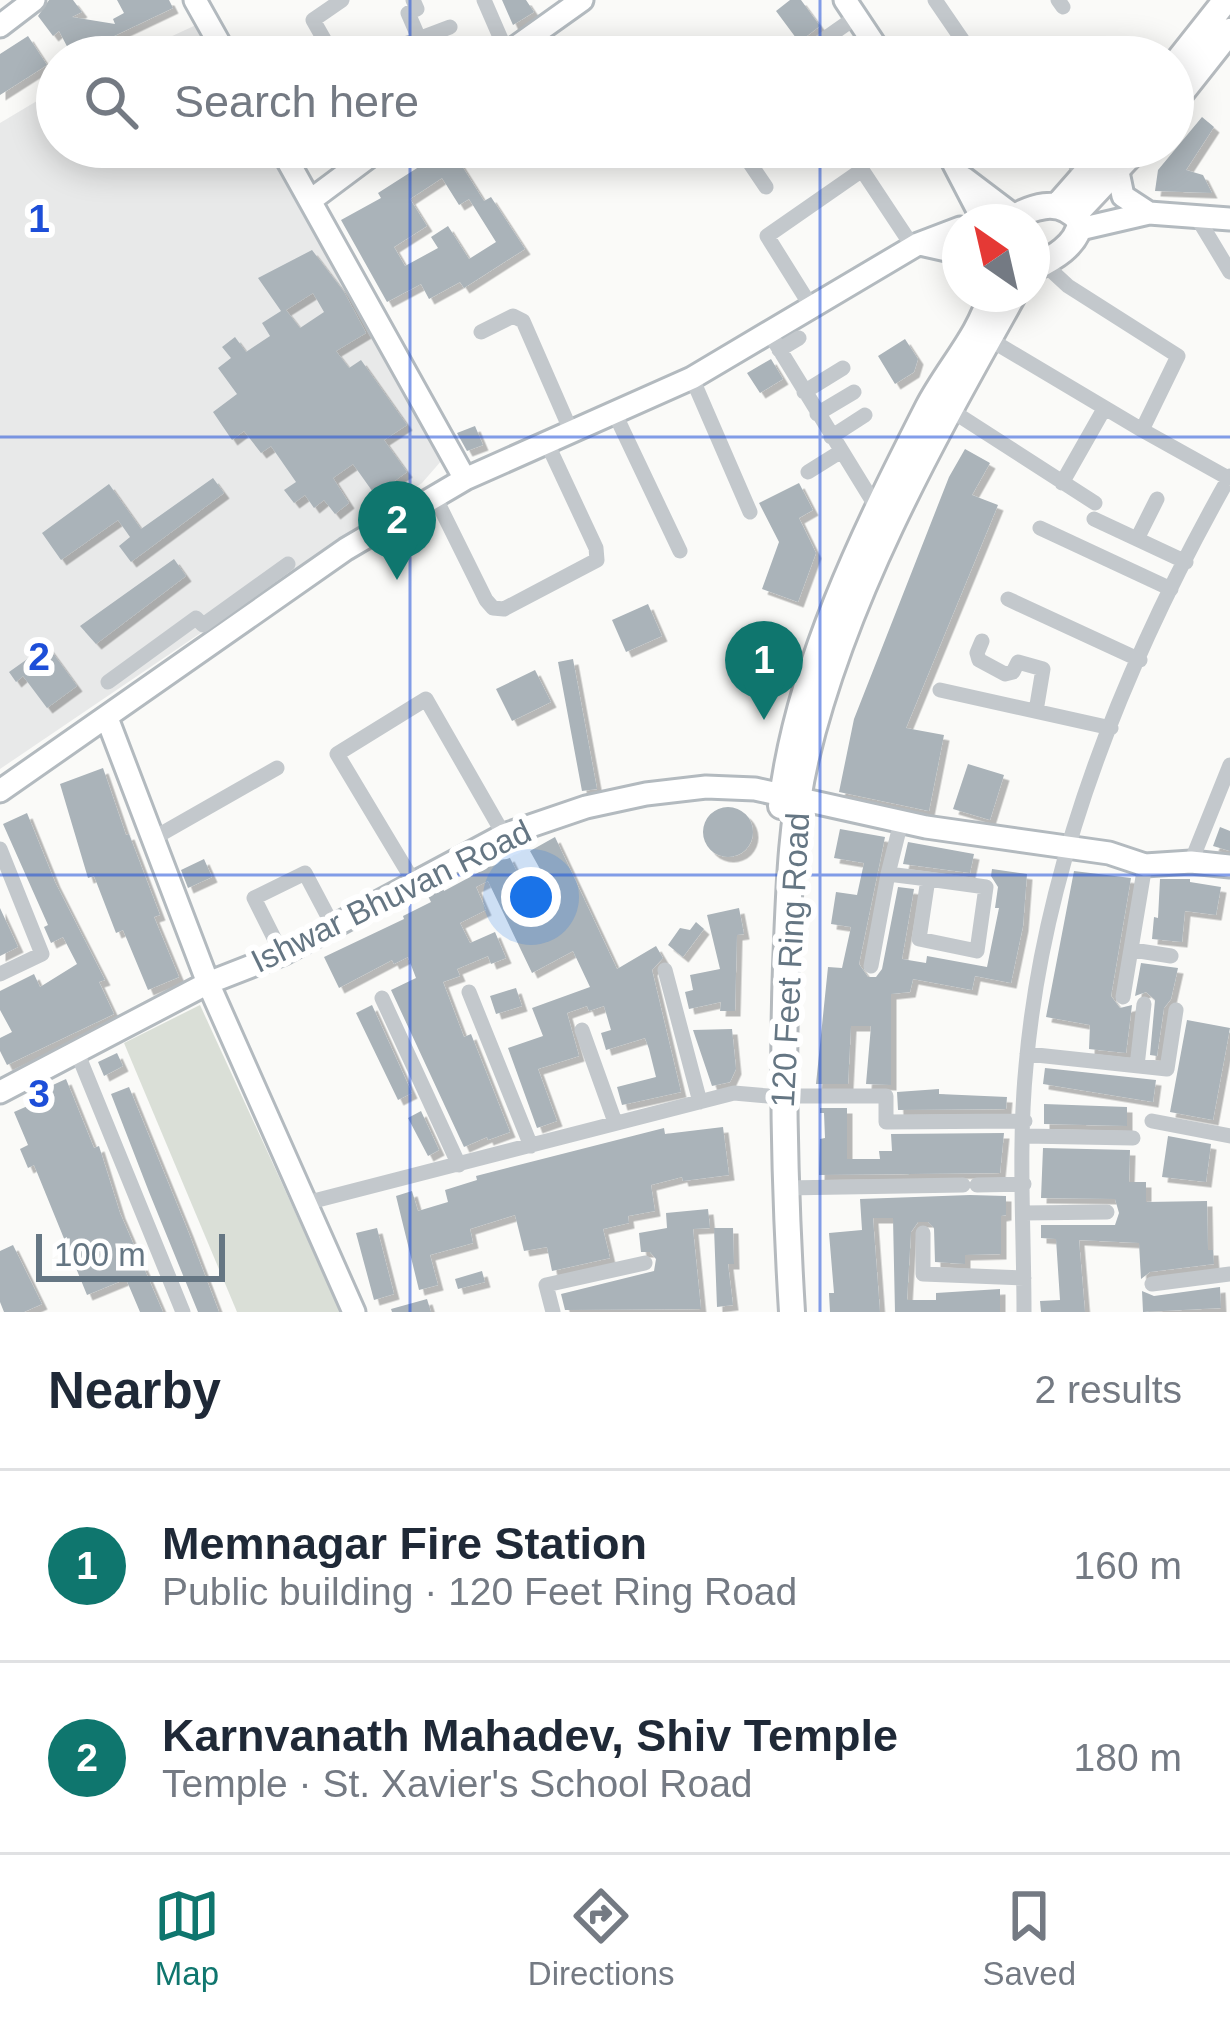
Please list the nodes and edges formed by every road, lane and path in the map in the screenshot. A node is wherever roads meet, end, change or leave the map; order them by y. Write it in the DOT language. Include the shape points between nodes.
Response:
graph roads {
  1 [pos="34,0"];
  2 [pos="195,0"];
  3 [pos="342,0"];
  4 [pos="413,0"];
  5 [pos="484,0"];
  6 [pos="582,0"];
  7 [pos="935,0"];
  8 [pos="851,8"];
  9 [pos="1219,11"];
  10 [pos="0,26"];
  11 [pos="450,28"];
  12 [pos="215,36"];
  13 [pos="322,36"];
  14 [pos="418,36"];
  15 [pos="427,36"];
  16 [pos="497,36"];
  17 [pos="531,36"];
  18 [pos="821,36"];
  19 [pos="869,36"];
  20 [pos="960,36"];
  21 [pos="1194,41"];
  22 [pos="1194,61"];
  23 [pos="292,168"];
  24 [pos="354,168"];
  25 [pos="753,168"];
  26 [pos="958,168"];
  27 [pos="1080,168"];
  28 [pos="1091,168"];
  29 [pos="1121,168"];
  30 [pos="1118,172"];
  31 [pos="1086,174"];
  32 [pos="964,177"];
  33 [pos="766,187"];
  34 [pos="311,200"];
  35 [pos="976,204"];
  36 [pos="993,204"];
  37 [pos="1149,213"];
  38 [pos="1192,219"];
  39 [pos="1230,219"];
  40 [pos="1050,222"];
  41 [pos="1071,223"];
  42 [pos="942,235"];
  43 [pos="915,246"];
  44 [pos="942,250"];
  45 [pos="1050,250"];
  46 [pos="1230,272"];
  47 [pos="1050,274"];
  48 [pos="812,308"];
  49 [pos="984,312"];
  50 [pos="1004,312"];
  51 [pos="481,332"];
  52 [pos="799,338"];
  53 [pos="989,339"];
  54 [pos="775,342"];
  55 [pos="843,368"];
  56 [pos="692,378"];
  57 [pos="803,392"];
  58 [pos="854,392"];
  59 [pos="949,409"];
  60 [pos="1104,410"];
  61 [pos="614,414"];
  62 [pos="817,415"];
  63 [pos="865,415"];
  64 [pos="1142,430"];
  65 [pos="571,431"];
  66 [pos="547,443"];
  67 [pos="836,444"];
  68 [pos="808,472"];
  69 [pos="1229,477"];
  70 [pos="465,479"];
  71 [pos="1062,483"];
  72 [pos="434,497"];
  73 [pos="1157,499"];
  74 [pos="878,510"];
  75 [pos="750,512"];
  76 [pos="1040,528"];
  77 [pos="1137,539"];
  78 [pos="680,551"];
  79 [pos="1186,562"];
  80 [pos="288,565"];
  81 [pos="1171,590"];
  82 [pos="1008,599"];
  83 [pos="982,641"];
  84 [pos="1140,660"];
  85 [pos="108,682"];
  86 [pos="940,690"];
  87 [pos="1036,711"];
  88 [pos="106,718"];
  89 [pos="1111,728"];
  90 [pos="1230,765"];
  91 [pos="278,768"];
  92 [pos="0,791"];
  93 [pos="790,797"];
  94 [pos="901,822"];
  95 [pos="504,835"];
  96 [pos="154,838"];
  97 [pos="1066,847"];
  98 [pos="0,850"];
  99 [pos="1191,862"];
  100 [pos="1145,865"];
  101 [pos="1230,866"];
  102 [pos="888,874"];
  103 [pos="928,879"];
  104 [pos="415,884"];
  105 [pos="333,926"];
  106 [pos="1133,950"];
  107 [pos="282,954"];
  108 [pos="1171,956"];
  109 [pos="871,966"];
  110 [pos="665,970"];
  111 [pos="0,974"];
  112 [pos="208,983"];
  113 [pos="469,992"];
  114 [pos="1123,997"];
  115 [pos="382,998"];
  116 [pos="1144,1004"];
  117 [pos="1176,1010"];
  118 [pos="582,1030"];
  119 [pos="77,1052"];
  120 [pos="1027,1054"];
  121 [pos="1137,1066"];
  122 [pos="0,1092"];
  123 [pos="775,1096"];
  124 [pos="700,1102"];
  125 [pos="1152,1121"];
  126 [pos="615,1122"];
  127 [pos="1025,1129"];
  128 [pos="1230,1136"];
  129 [pos="1133,1138"];
  130 [pos="531,1146"];
  131 [pos="460,1165"];
  132 [pos="1024,1184"];
  133 [pos="784,1188"];
  134 [pos="306,1203"];
  135 [pos="1107,1212"];
  136 [pos="1024,1213"];
  137 [pos="923,1234"];
  138 [pos="645,1263"];
  139 [pos="1230,1274"];
  140 [pos="1024,1277"];
  141 [pos="1152,1284"];
  142 [pos="183,1312"];
  143 [pos="354,1312"];
  144 [pos="553,1312"];
  145 [pos="777,1312"];
  146 [pos="792,1312"];
  147 [pos="1024,1312"];
  1 -- 10 [label="street"];
  2 -- 12 [label="street"];
  3 -- 13 [label="street" via="313,20"];
  4 -- 14 [label="street" via="417,9 408,13"];
  5 -- 16 [label="street"];
  6 -- 17 [label="street"];
  7 -- 20 [label="street"];
  8 -- 18 [label="street"];
  8 -- 19 [label="street"];
  9 -- 21 [label="main road"];
  9 -- 22 [label="main road"];
  11 -- 15 [label="street"];
  23 -- 34 [label="street"];
  24 -- 34 [label="street"];
  25 -- 33 [label="street"];
  26 -- 32 [label="street"];
  27 -- 31 [label="street"];
  28 -- 31 [label="main road"];
  29 -- 30 [label="main road"];
  30 -- 37 [label="street" via="1123,196"];
  30 -- 41 [label="main road"];
  31 -- 41 [label="main road"];
  32 -- 35 [label="street"];
  32 -- 36 [label="street"];
  34 -- 70 [label="street"];
  37 -- 38 [label="street"];
  37 -- 41 [label="street"];
  38 -- 39 [label="street"];
  38 -- 41 [label="street"];
  38 -- 46 [label="street"];
  40 -- 41 [label="main road"];
  41 -- 45 [label="main road"];
  42 -- 43 [label="street"];
  43 -- 44 [label="street"];
  43 -- 48 [label="street"];
  43 -- 48 [label="street" via="862,170 767,236"];
  47 -- 64 [label="street" via="1178,356"];
  48 -- 54 [label="street"];
  49 -- 74 [label="main road, 120 Feet Ring Road"];
  50 -- 53 [label="main road, 120 Feet Ring Road"];
  51 -- 65 [label="street" via="512,316 523,321"];
  52 -- 54 [label="street"];
  53 -- 59 [label="main road, 120 Feet Ring Road"];
  53 -- 60 [label="street"];
  54 -- 56 [label="street"];
  54 -- 57 [label="street"];
  55 -- 57 [label="street"];
  56 -- 61 [label="street"];
  56 -- 75 [label="street"];
  57 -- 62 [label="street"];
  58 -- 62 [label="street"];
  59 -- 71 [label="street"];
  59 -- 93 [label="main road, 120 Feet Ring Road" via="860,602"];
  60 -- 64 [label="street"];
  60 -- 71 [label="street"];
  61 -- 65 [label="street"];
  61 -- 78 [label="street"];
  62 -- 67 [label="street"];
  63 -- 67 [label="street"];
  64 -- 69 [label="street"];
  65 -- 66 [label="street"];
  66 -- 70 [label="street"];
  66 -- 72 [label="street" via="597,560 503,609 486,600"];
  67 -- 68 [label="street"];
  67 -- 74 [label="street"];
  69 -- 79 [label="street"];
  70 -- 72 [label="street"];
  71 -- 77 [label="street"];
  72 -- 88 [label="street" via="346,549"];
  73 -- 77 [label="street"];
  74 -- 93 [label="main road, 120 Feet Ring Road" via="801,706"];
  76 -- 81 [label="street"];
  77 -- 79 [label="street"];
  79 -- 81 [label="street"];
  80 -- 85 [label="street"];
  81 -- 84 [label="street"];
  82 -- 84 [label="street"];
  83 -- 87 [label="street" via="979,660 1005,674 1018,662 1041,667"];
  84 -- 89 [label="street"];
  86 -- 87 [label="street"];
  87 -- 89 [label="street"];
  88 -- 92 [label="street"];
  88 -- 96 [label="street"];
  89 -- 97 [label="street"];
  90 -- 99 [label="street"];
  91 -- 96 [label="street"];
  93 -- 94 [label="street, Ishwar Bhuvan Road"];
  93 -- 95 [label="street, Ishwar Bhuvan Road" via="706,787 646,794"];
  93 -- 123 [label="main road, 120 Feet Ring Road"];
  94 -- 97 [label="street, Ishwar Bhuvan Road"];
  94 -- 102 [label="street"];
  95 -- 104 [label="street, Ishwar Bhuvan Road"];
  95 -- 104 [label="street" via="426,699 337,754"];
  96 -- 112 [label="street"];
  97 -- 100 [label="street, Ishwar Bhuvan Road"];
  97 -- 120 [label="street"];
  98 -- 111 [label="street" via="42,954"];
  99 -- 100 [label="street, Ishwar Bhuvan Road"];
  99 -- 101 [label="street, Ishwar Bhuvan Road"];
  100 -- 106 [label="street"];
  102 -- 103 [label="street"];
  102 -- 109 [label="street"];
  103 -- 103 [label="street" via="986,886 976,951 919,940"];
  104 -- 105 [label="street, Ishwar Bhuvan Road"];
  105 -- 107 [label="street, Ishwar Bhuvan Road"];
  105 -- 107 [label="street" via="305,874 254,898"];
  106 -- 108 [label="street"];
  106 -- 114 [label="street"];
  107 -- 112 [label="street, Ishwar Bhuvan Road"];
  110 -- 124 [label="street"];
  112 -- 119 [label="street, Ishwar Bhuvan Road"];
  112 -- 134 [label="street"];
  113 -- 130 [label="street"];
  115 -- 131 [label="street"];
  116 -- 121 [label="street"];
  117 -- 121 [label="street" via="1167,1069"];
  118 -- 126 [label="street"];
  119 -- 122 [label="street, Ishwar Bhuvan Road"];
  119 -- 142 [label="street"];
  120 -- 121 [label="street"];
  120 -- 127 [label="street"];
  123 -- 124 [label="street" via="734,1093"];
  123 -- 127 [label="street" via="886,1096 886,1122"];
  123 -- 133 [label="main road, 120 Feet Ring Road"];
  123 -- 145 [label="main road, 120 Feet Ring Road"];
  124 -- 126 [label="street"];
  125 -- 128 [label="street"];
  126 -- 130 [label="street"];
  127 -- 129 [label="street"];
  127 -- 132 [label="street"];
  130 -- 131 [label="street"];
  131 -- 134 [label="street"];
  132 -- 133 [label="street"];
  132 -- 136 [label="street"];
  133 -- 146 [label="main road, 120 Feet Ring Road"];
  134 -- 143 [label="street"];
  135 -- 136 [label="street"];
  136 -- 140 [label="street"];
  137 -- 140 [label="street" via="923,1274"];
  138 -- 144 [label="street" via="546,1286"];
  139 -- 141 [label="street"];
  140 -- 147 [label="street"];
}
